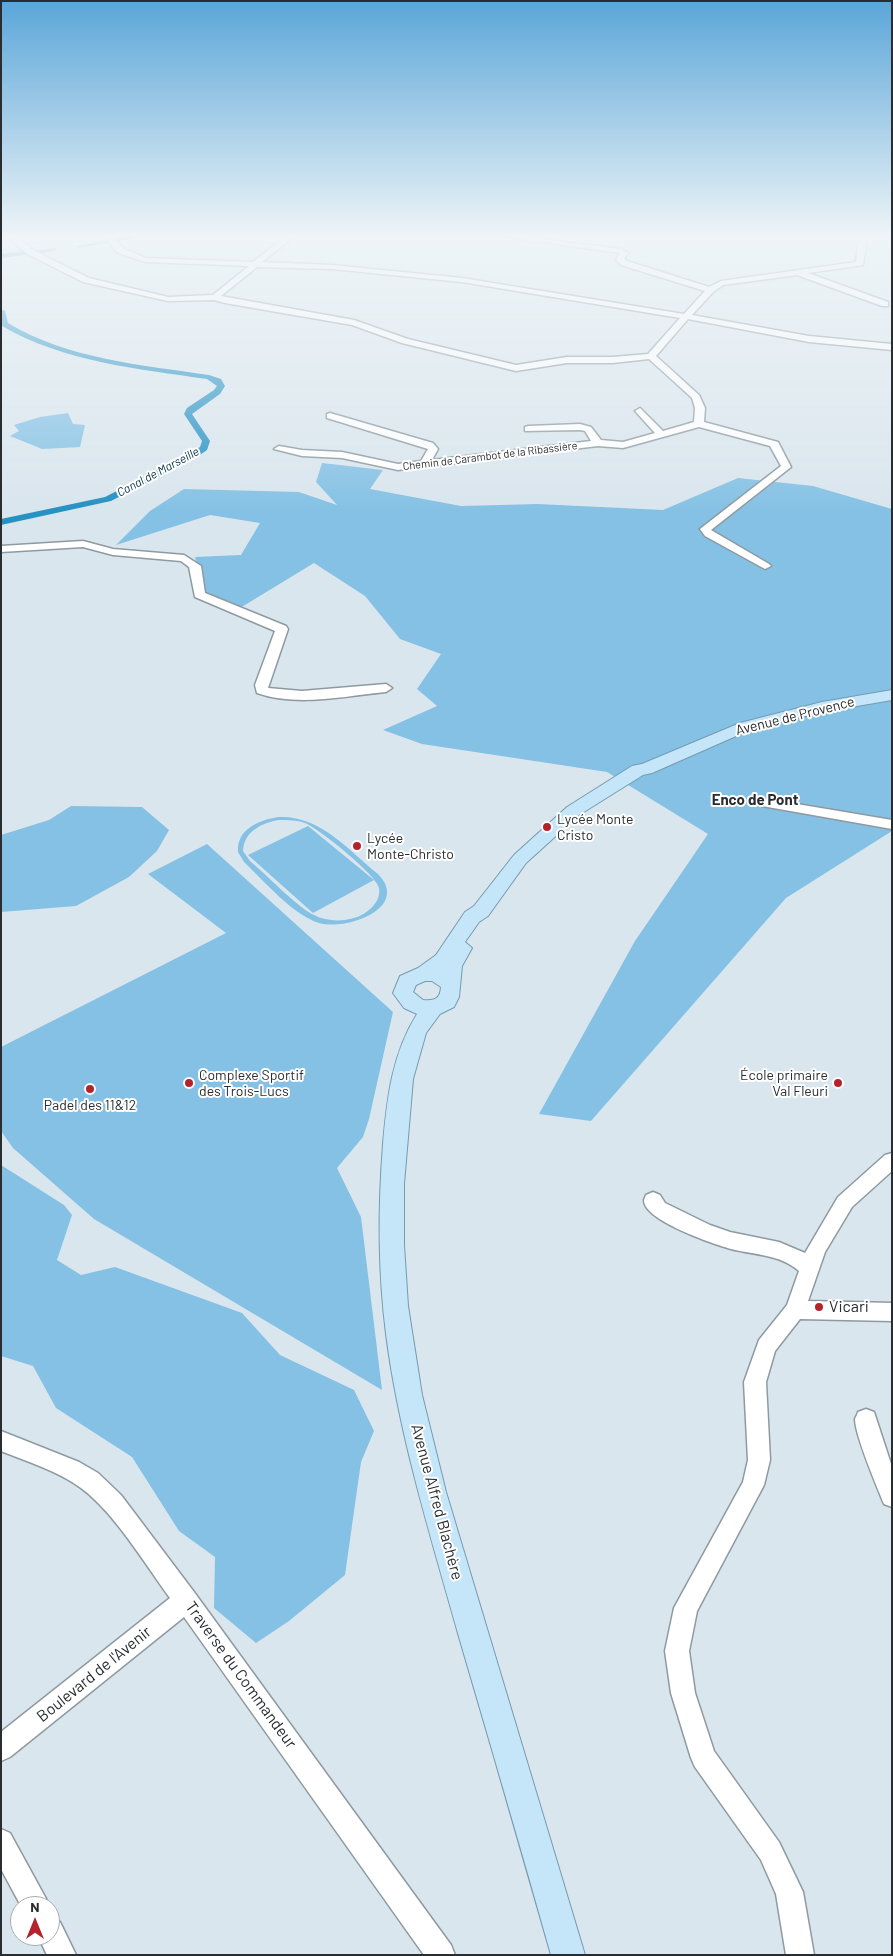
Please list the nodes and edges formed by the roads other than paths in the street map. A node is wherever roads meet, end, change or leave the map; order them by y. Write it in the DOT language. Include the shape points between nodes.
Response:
graph roads {
  1 [pos="369,328"];
  2 [pos="674,328"];
  3 [pos="758,328"];
  4 [pos="892,347"];
  5 [pos="651,356"];
  6 [pos="640,411"];
  7 [pos="330,416"];
  8 [pos="699,424"];
  9 [pos="528,428"];
  10 [pos="661,434"];
  11 [pos="598,443"];
  12 [pos="279,449"];
  13 [pos="424,464"];
  14 [pos="1,549"];
  15 [pos="765,566"];
  16 [pos="386,688"];
  17 [pos="892,695"];
  18 [pos="767,803"];
  19 [pos="892,825"];
  20 [pos="481,911"];
  21 [pos="424,974"];
  22 [pos="451,986"];
  23 [pos="410,1002"];
  24 [pos="434,1007"];
  25 [pos="414,1037"];
  26 [pos="892,1160"];
  27 [pos="653,1200"];
  28 [pos="810,1268"];
  29 [pos="795,1310"];
  30 [pos="892,1312"];
  31 [pos="866,1419"];
  32 [pos="1,1441"];
  33 [pos="892,1496"];
  34 [pos="186,1600"];
  35 [pos="1,1748"];
  36 [pos="1,1842"];
  37 [pos="31,1896"];
  38 [pos="441,1955"];
  39 [pos="568,1955"];
  40 [pos="800,1955"];
  1 -- 5 [label="street" via="404,341 516,368 567,360"];
  2 -- 5 [label="street"];
  3 -- 4 [label="street" via="809,339"];
  5 -- 8 [label="street" via="696,397 700,408"];
  6 -- 10 [label="street"];
  7 -- 13 [label="street" via="429,444 433,449"];
  8 -- 10 [label="street, Chemin de Carambot de la Ribassière"];
  8 -- 15 [label="street" via="774,444 784,460 786,467 704,529"];
  9 -- 11 [label="street" via="580,427 588,429"];
  10 -- 11 [label="street, Chemin de Carambot de la Ribassière" via="623,445"];
  11 -- 13 [label="street, Chemin de Carambot de la Ribassière"];
  12 -- 13 [label="street, Chemin de Carambot de la Ribassière" via="302,454 342,455 389,466"];
  14 -- 16 [label="street" via="83,544 113,552 184,558 195,566 199,595 282,629 261,685 267,694"];
  17 -- 20 [label="main road, Avenue de Provence" via="822,707 746,726 638,770 573,811 520,859"];
  18 -- 19 [label="street"];
  20 -- 21 [label="main road, Avenue de Provence" via="472,917 443,960"];
  20 -- 22 [label="main road, Avenue de Provence" via="452,966"];
  21 -- 22 [label="main road" via="441,976"];
  21 -- 23 [label="main road" via="411,978 405,986 404,993"];
  22 -- 24 [label="main road" via="448,1000"];
  23 -- 24 [label="main road" via="425,1008"];
  23 -- 25 [label="main road, Avenue Alfred Blachère" via="414,1012"];
  24 -- 25 [label="main road, Avenue Alfred Blachère"];
  25 -- 39 [label="main road, Avenue Alfred Blachère" via="404,1068 394,1160 396,1309 402,1361 446,1542"];
  26 -- 28 [label="street" via="845,1202 816,1250"];
  27 -- 28 [label="street" via="658,1210 719,1237 786,1253"];
  28 -- 29 [label="street"];
  29 -- 30 [label="street"];
  29 -- 40 [label="street" via="766,1347 755,1382 759,1460 753,1485 686,1608 677,1651 683,1693 704,1758 770,1851 789,1892"];
  31 -- 33 [label="street"];
  32 -- 34 [label="street, Traverse du Commandeur" via="71,1469 90,1481 112,1503"];
  34 -- 35 [label="street, Boulevard de l'Avenir"];
  34 -- 38 [label="street, Traverse du Commandeur"];
  36 -- 37 [label="street"];
}
